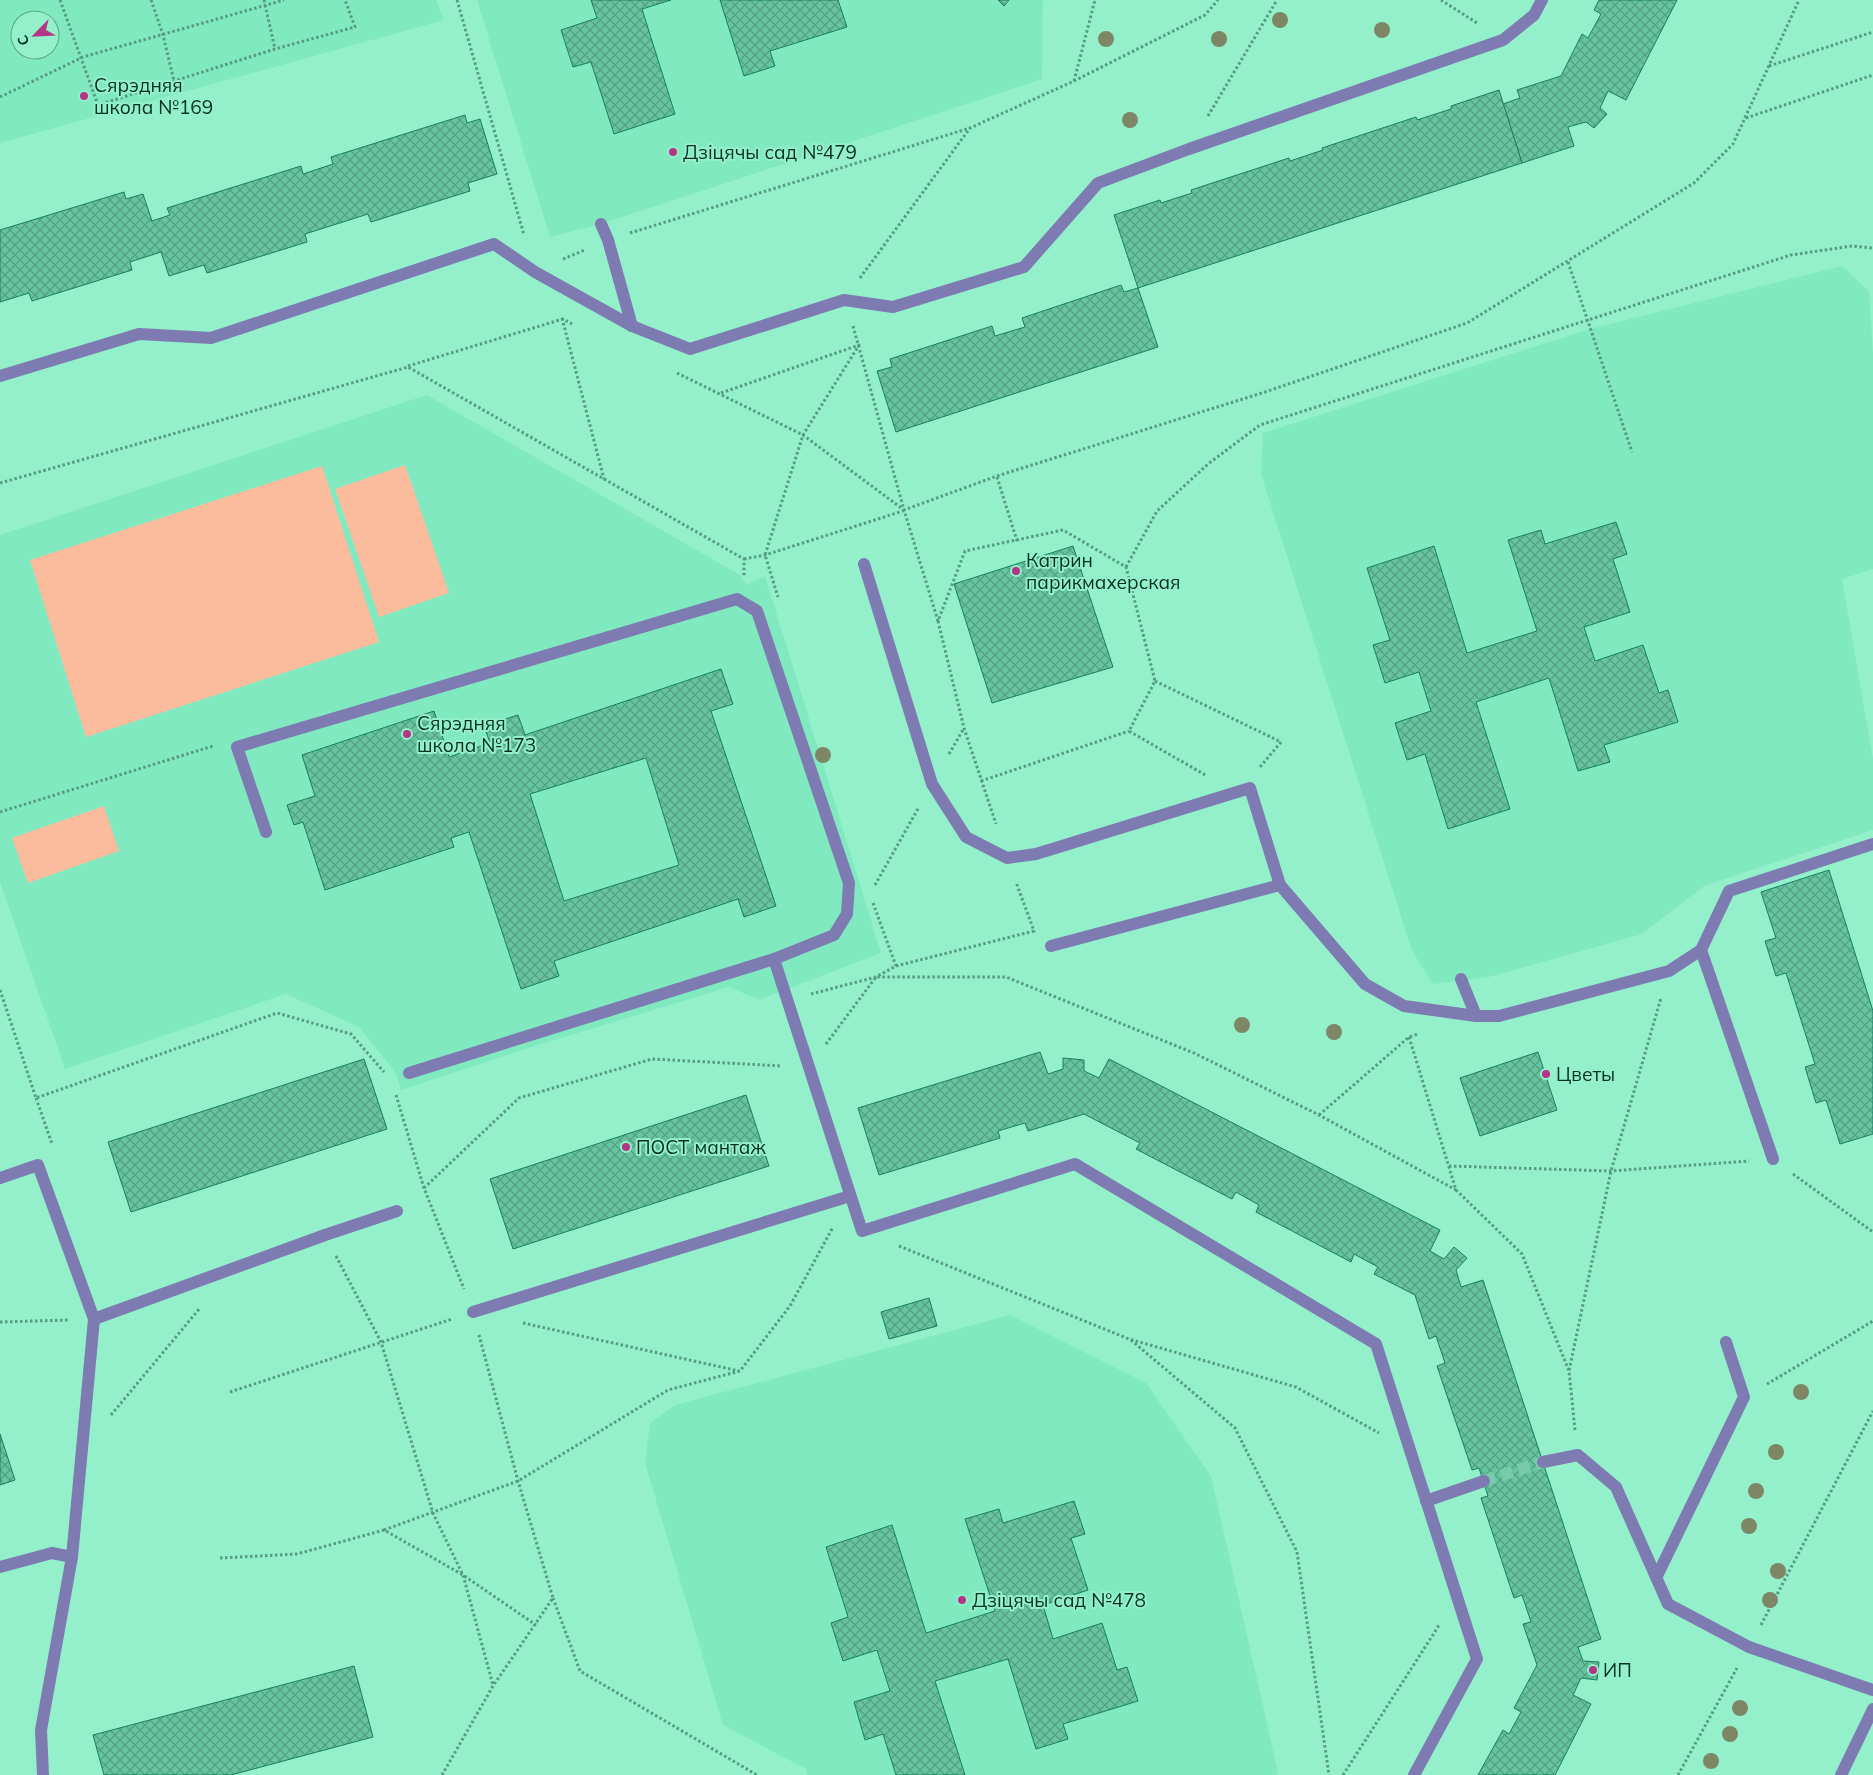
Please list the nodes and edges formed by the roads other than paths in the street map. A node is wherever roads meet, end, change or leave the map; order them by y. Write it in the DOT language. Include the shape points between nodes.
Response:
graph roads {
  1 [pos="1542,0"];
  2 [pos="600,224"];
  3 [pos="632,326"];
  4 [pos="0,376"];
  5 [pos="864,564"];
  6 [pos="266,832"];
  7 [pos="1873,844"];
  8 [pos="1280,885"];
  9 [pos="1051,946"];
  10 [pos="1702,950"];
  11 [pos="774,959"];
  12 [pos="1461,979"];
  13 [pos="1476,1016"];
  14 [pos="409,1073"];
  15 [pos="1773,1159"];
  16 [pos="0,1178"];
  17 [pos="850,1196"];
  18 [pos="398,1211"];
  19 [pos="473,1312"];
  20 [pos="94,1319"];
  21 [pos="1726,1342"];
  22 [pos="1543,1462"];
  23 [pos="1484,1482"];
  24 [pos="1426,1501"];
  25 [pos="72,1557"];
  26 [pos="0,1567"];
  27 [pos="1657,1576"];
  28 [pos="1873,1690"];
  29 [pos="1873,1709"];
  30 [pos="43,1775"];
  31 [pos="1414,1775"];
  32 [pos="1841,1775"];
  1 -- 3 [label="street" via="1534,15 1503,40 1098,184 1024,267 893,308 844,300 690,349"];
  2 -- 3 [label="street" via="608,240"];
  3 -- 4 [label="street" via="535,272 494,244 212,338 139,334"];
  5 -- 8 [label="street" via="932,784 966,837 1007,858 1036,854 1250,788"];
  6 -- 11 [label="street" via="237,747 737,599 757,611 849,883 847,914 834,936"];
  7 -- 10 [label="street" via="1729,891"];
  8 -- 9 [label="street"];
  8 -- 13 [label="street" via="1365,984 1404,1006"];
  10 -- 13 [label="street" via="1669,971 1499,1016"];
  10 -- 15 [label="street"];
  11 -- 14 [label="street"];
  11 -- 17 [label="street"];
  12 -- 13 [label="street"];
  16 -- 20 [label="street" via="38,1165"];
  17 -- 19 [label="street"];
  17 -- 24 [label="street" via="862,1231 1075,1164 1376,1344"];
  18 -- 20 [label="street" via="325,1234"];
  20 -- 25 [label="street"];
  21 -- 27 [label="street" via="1744,1397"];
  22 -- 27 [label="street" via="1578,1455 1616,1487"];
  23 -- 24 [label="street"];
  24 -- 31 [label="street" via="1476,1659"];
  25 -- 26 [label="street" via="52,1553"];
  25 -- 30 [label="street" via="41,1730"];
  27 -- 28 [label="street" via="1668,1604 1749,1647"];
  29 -- 32 [label="street"];
}
